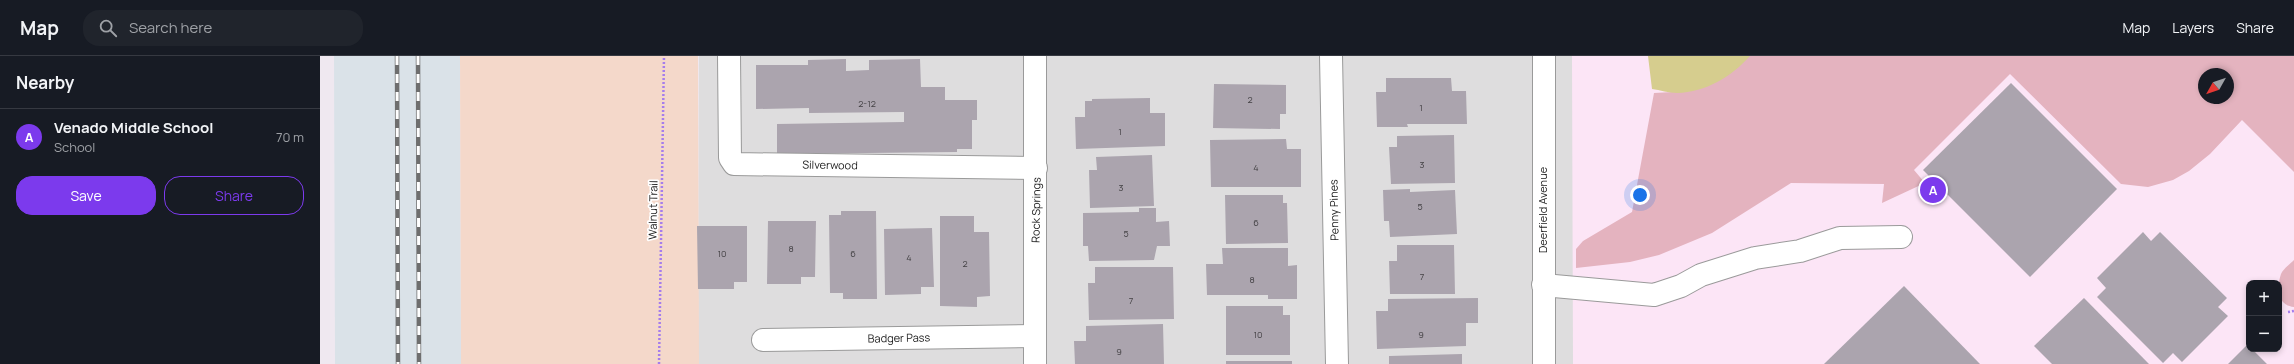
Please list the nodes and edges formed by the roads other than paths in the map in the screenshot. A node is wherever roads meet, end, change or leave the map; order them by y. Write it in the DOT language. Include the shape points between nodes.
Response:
graph roads {
  1 [pos="729,56"];
  2 [pos="1036,56"];
  3 [pos="1331,56"];
  4 [pos="1544,56"];
  5 [pos="1036,168"];
  6 [pos="1901,237"];
  7 [pos="1543,285"];
  8 [pos="1035,336"];
  9 [pos="762,340"];
  10 [pos="1035,364"];
  11 [pos="1337,364"];
  12 [pos="1544,364"];
  1 -- 5 [label="street, Silverwood" via="730,158 734,164"];
  2 -- 5 [label="street, Rock Springs"];
  3 -- 11 [label="street, Penny Pines"];
  4 -- 7 [label="street, Deerfield Avenue"];
  5 -- 8 [label="street, Rock Springs"];
  6 -- 7 [label="street" via="1840,238 1800,251 1755,258 1701,275 1681,286 1654,295"];
  7 -- 12 [label="street, Deerfield Avenue"];
  8 -- 9 [label="street, Badger Pass"];
  8 -- 10 [label="street, Rock Springs"];
}
